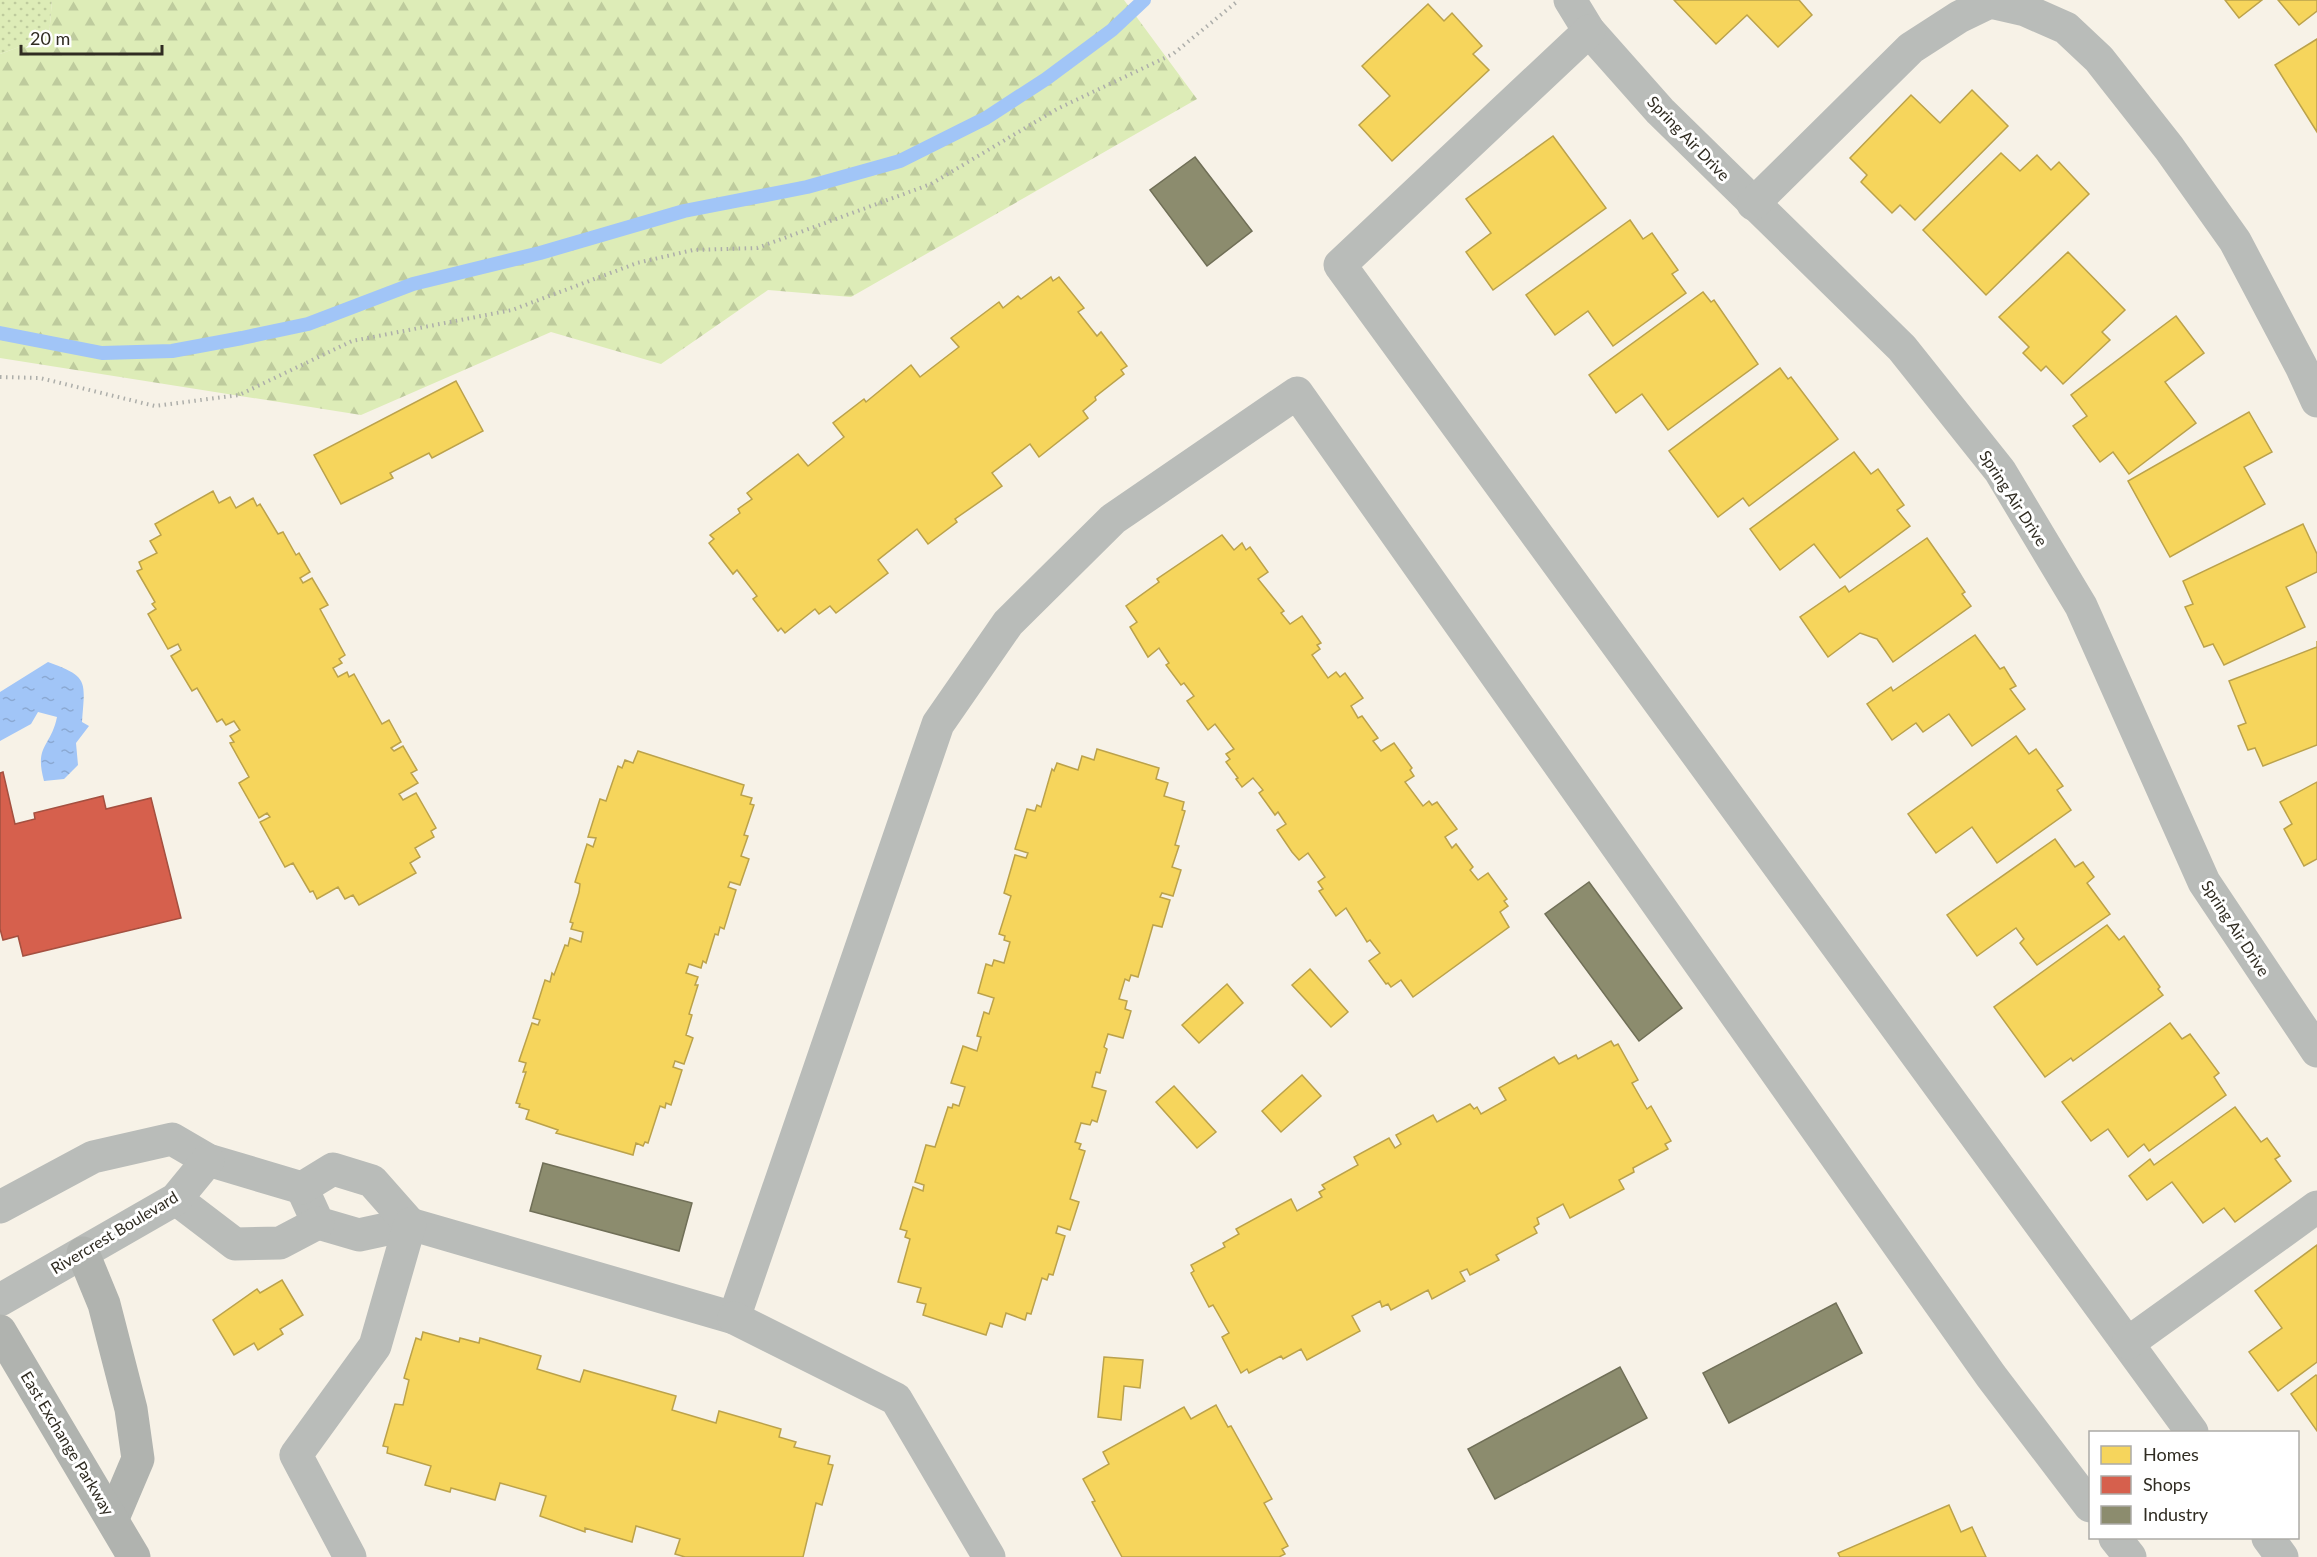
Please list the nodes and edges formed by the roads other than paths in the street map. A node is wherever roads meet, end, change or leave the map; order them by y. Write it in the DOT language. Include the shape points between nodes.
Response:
graph roads {
  1 [pos="1570,0"];
  2 [pos="1589,31"];
  3 [pos="1753,204"];
  4 [pos="2317,401"];
  5 [pos="2317,1051"];
  6 [pos="208,1160"];
  7 [pos="302,1188"];
  8 [pos="176,1199"];
  9 [pos="0,1207"];
  10 [pos="2317,1207"];
  11 [pos="318,1223"];
  12 [pos="410,1224"];
  13 [pos="83,1253"];
  14 [pos="0,1300"];
  15 [pos="734,1318"];
  16 [pos="0,1331"];
  17 [pos="2128,1343"];
  18 [pos="2191,1431"];
  19 [pos="2089,1503"];
  20 [pos="113,1518"];
  21 [pos="2116,1539"];
  22 [pos="2269,1539"];
  23 [pos="134,1557"];
  24 [pos="350,1557"];
  25 [pos="989,1557"];
  26 [pos="2130,1557"];
  27 [pos="2282,1557"];
  1 -- 2 [label="street, Spring Air Drive"];
  2 -- 3 [label="street, Spring Air Drive" via="1660,111"];
  2 -- 17 [label="street" via="1340,265"];
  3 -- 4 [label="street" via="1911,48 1990,2 2025,9 2066,28 2099,59 2169,148 2235,241"];
  3 -- 5 [label="street, Spring Air Drive" via="1902,348 2000,471 2081,606 2204,882"];
  6 -- 7 [label="street"];
  6 -- 8 [label="street, Rivercrest Boulevard"];
  6 -- 9 [label="street" via="172,1138 93,1157"];
  7 -- 11 [label="street"];
  7 -- 12 [label="street" via="333,1170 372,1181"];
  8 -- 11 [label="street" via="235,1244 280,1243"];
  8 -- 13 [label="street, Rivercrest Boulevard"];
  10 -- 17 [label="street"];
  11 -- 12 [label="street" via="359,1234"];
  12 -- 15 [label="street"];
  12 -- 24 [label="street" via="375,1346 296,1455"];
  13 -- 14 [label="street, Rivercrest Boulevard"];
  13 -- 20 [label="main road" via="104,1304 138,1459"];
  15 -- 19 [label="street" via="938,724 1008,623 1113,519 1297,393 1978,1358"];
  15 -- 25 [label="street" via="896,1399"];
  16 -- 20 [label="main road, East Exchange Parkway"];
  17 -- 18 [label="street"];
  20 -- 23 [label="main road, East Exchange Parkway"];
  21 -- 26 [label="street"];
  22 -- 27 [label="street"];
}
